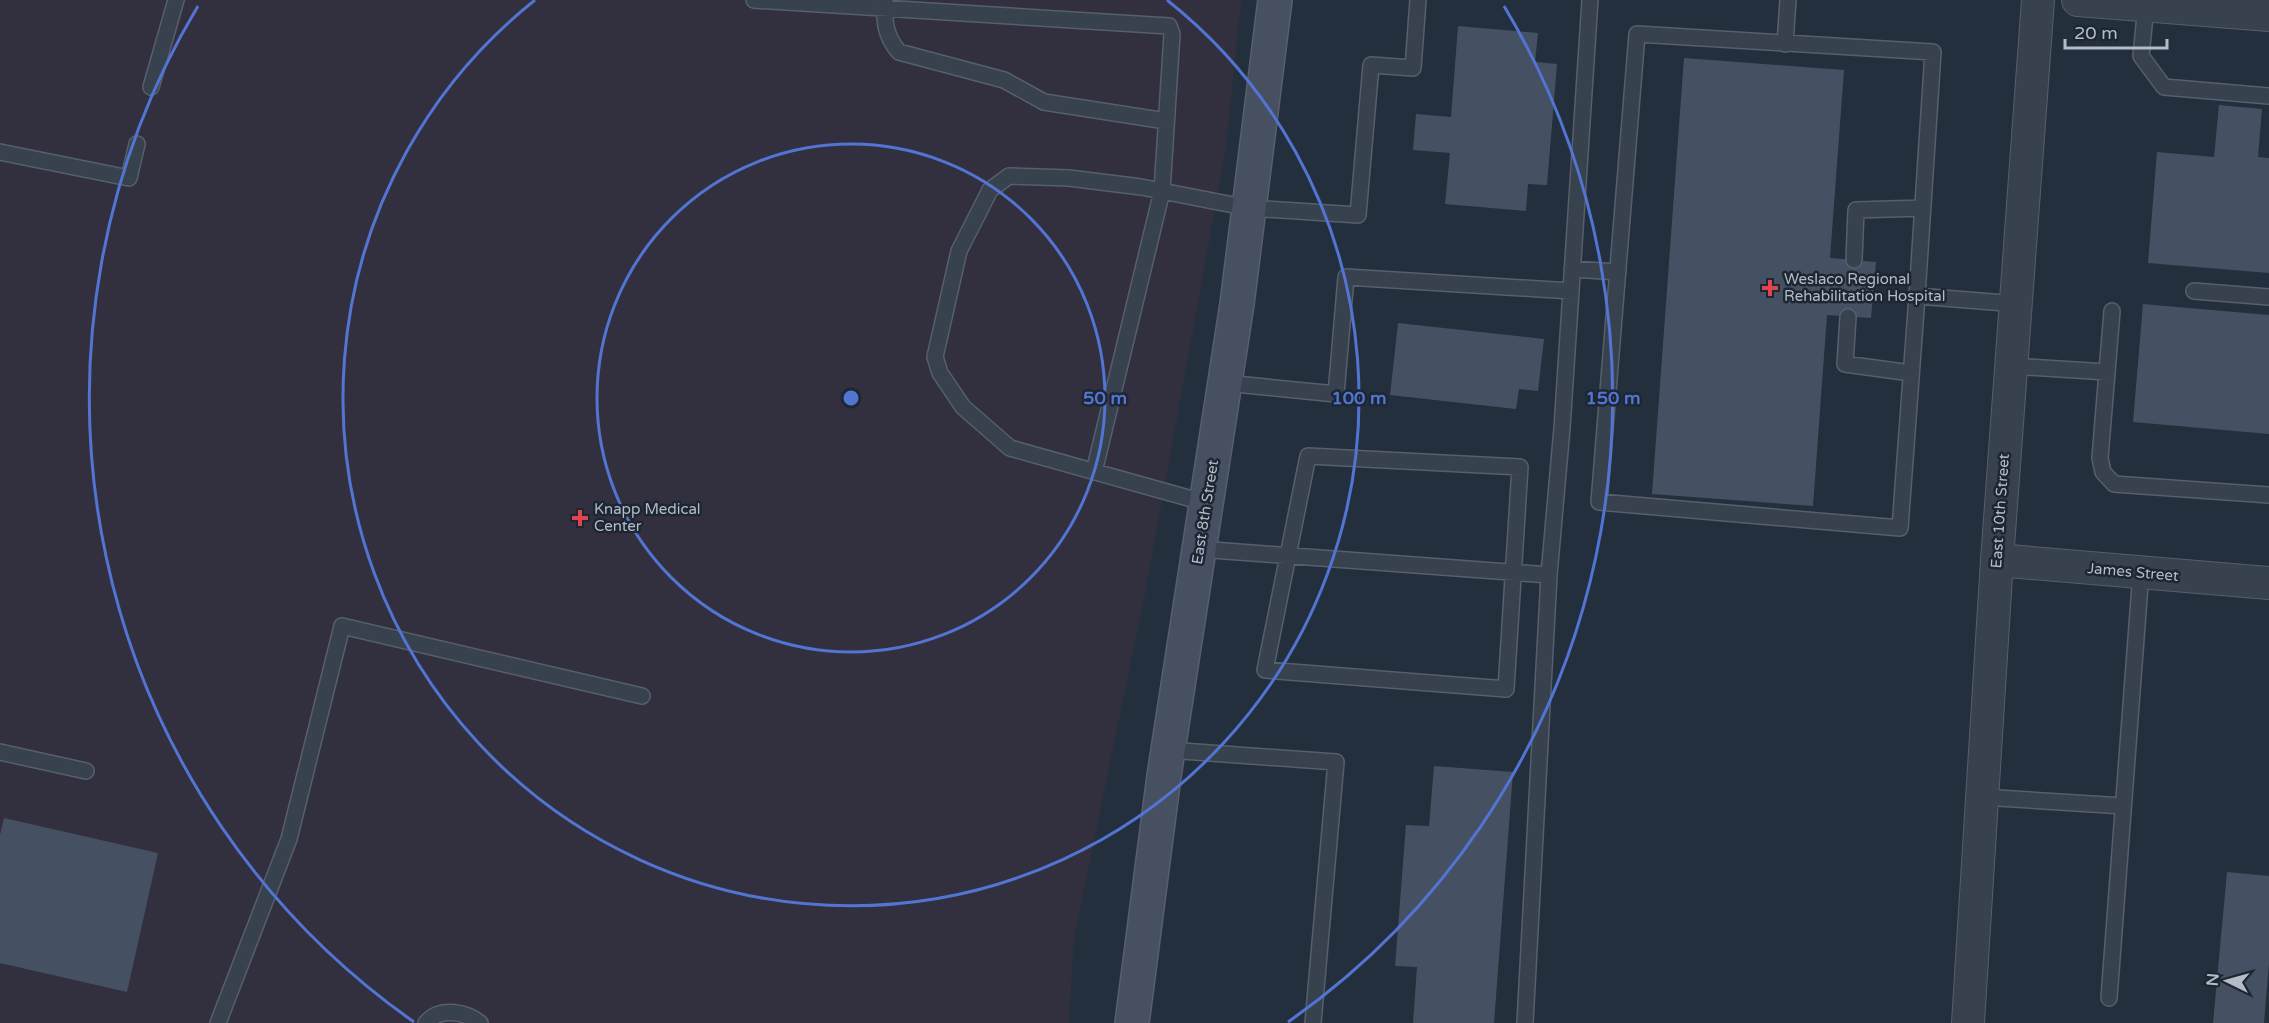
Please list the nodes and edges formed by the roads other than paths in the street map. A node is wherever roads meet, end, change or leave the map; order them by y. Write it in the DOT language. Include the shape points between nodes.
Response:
graph roads {
  1 [pos="176,0"];
  2 [pos="753,0"];
  3 [pos="1275,0"];
  4 [pos="1418,0"];
  5 [pos="1590,0"];
  6 [pos="1788,0"];
  7 [pos="2038,0"];
  8 [pos="2078,0"];
  9 [pos="885,4"];
  10 [pos="2146,5"];
  11 [pos="2238,6"];
  12 [pos="2269,15"];
  13 [pos="1785,44"];
  14 [pos="152,87"];
  15 [pos="2269,96"];
  16 [pos="1166,121"];
  17 [pos="137,144"];
  18 [pos="0,152"];
  19 [pos="1162,191"];
  20 [pos="1249,208"];
  21 [pos="1923,208"];
  22 [pos="1854,260"];
  23 [pos="1572,269"];
  24 [pos="1618,272"];
  25 [pos="1571,291"];
  26 [pos="2194,291"];
  27 [pos="1917,296"];
  28 [pos="2269,297"];
  29 [pos="2018,304"];
  30 [pos="2112,311"];
  31 [pos="1848,317"];
  32 [pos="2011,366"];
  33 [pos="2107,372"];
  34 [pos="1911,373"];
  35 [pos="1225,383"];
  36 [pos="1094,472"];
  37 [pos="2269,495"];
  38 [pos="1206,503"];
  39 [pos="1199,549"];
  40 [pos="1289,557"];
  41 [pos="1997,560"];
  42 [pos="2141,572"];
  43 [pos="1514,573"];
  44 [pos="1549,575"];
  45 [pos="2269,583"];
  46 [pos="642,696"];
  47 [pos="1168,750"];
  48 [pos="0,752"];
  49 [pos="86,771"];
  50 [pos="1982,797"];
  51 [pos="2123,806"];
  52 [pos="2109,998"];
  53 [pos="218,1023"];
  54 [pos="426,1023"];
  55 [pos="480,1023"];
  56 [pos="1132,1023"];
  57 [pos="1314,1023"];
  58 [pos="1524,1023"];
  59 [pos="1968,1023"];
  1 -- 14 [label="lane"];
  2 -- 9 [label="lane"];
  3 -- 20 [label="street, East 8th Street"];
  4 -- 20 [label="lane" via="1413,68 1371,65 1358,215"];
  5 -- 23 [label="lane"];
  6 -- 13 [label="lane"];
  7 -- 29 [label="street, East 10th Street"];
  8 -- 10 [label="street"];
  9 -- 16 [label="lane" via="884,20 890,42 899,52 1004,80 1044,102"];
  9 -- 16 [label="lane" via="1168,26 1172,34"];
  10 -- 11 [label="street"];
  10 -- 15 [label="lane" via="2142,56 2164,87"];
  11 -- 12 [label="street"];
  13 -- 21 [label="lane" via="1933,52"];
  13 -- 24 [label="lane" via="1637,34"];
  16 -- 19 [label="lane"];
  17 -- 18 [label="lane" via="129,178"];
  19 -- 20 [label="lane"];
  19 -- 36 [label="lane"];
  19 -- 36 [label="lane" via="1069,178 1009,176 990,190 958,251 935,357 940,373 963,407 1010,448"];
  20 -- 35 [label="street, East 8th Street"];
  21 -- 22 [label="lane" via="1856,210"];
  21 -- 27 [label="lane"];
  23 -- 24 [label="lane"];
  23 -- 25 [label="lane"];
  24 -- 34 [label="lane" via="1599,502 1900,528"];
  25 -- 35 [label="lane" via="1346,277 1336,394"];
  25 -- 44 [label="lane"];
  26 -- 28 [label="lane"];
  27 -- 29 [label="lane"];
  27 -- 34 [label="lane"];
  29 -- 32 [label="street, East 10th Street"];
  30 -- 33 [label="lane"];
  31 -- 34 [label="lane" via="1845,364"];
  32 -- 33 [label="lane"];
  32 -- 41 [label="street, East 10th Street"];
  33 -- 37 [label="lane" via="2100,458 2103,472 2114,484"];
  35 -- 38 [label="street, East 8th Street"];
  36 -- 38 [label="lane"];
  38 -- 39 [label="street, East 8th Street"];
  39 -- 40 [label="lane"];
  39 -- 47 [label="street, East 8th Street"];
  40 -- 43 [label="lane"];
  40 -- 43 [label="lane" via="1308,456 1520,466"];
  40 -- 43 [label="lane" via="1265,670 1506,688"];
  41 -- 42 [label="street, James Street"];
  41 -- 50 [label="street, East 10th Street"];
  42 -- 45 [label="street, James Street"];
  42 -- 51 [label="lane"];
  43 -- 44 [label="lane"];
  44 -- 58 [label="lane"];
  46 -- 53 [label="lane" via="342,626 289,838"];
  47 -- 56 [label="street, East 8th Street"];
  47 -- 57 [label="lane" via="1336,762"];
  48 -- 49 [label="lane"];
  50 -- 51 [label="lane"];
  50 -- 59 [label="street, East 10th Street"];
  51 -- 52 [label="lane"];
  54 -- 55 [label="lane" via="431,1016 445,1012 471,1016"];
}
